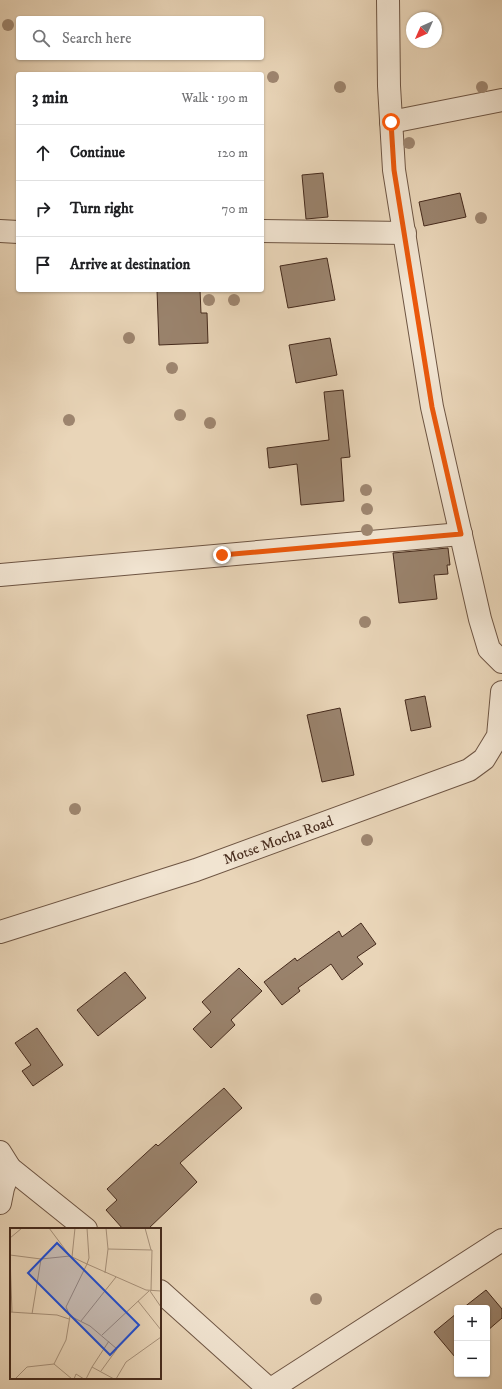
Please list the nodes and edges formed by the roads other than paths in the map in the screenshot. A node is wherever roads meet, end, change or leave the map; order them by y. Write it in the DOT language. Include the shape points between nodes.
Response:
graph roads {
  1 [pos="388,0"];
  2 [pos="502,100"];
  3 [pos="391,122"];
  4 [pos="0,231"];
  5 [pos="264,231"];
  6 [pos="16,232"];
  7 [pos="405,233"];
  8 [pos="461,534"];
  9 [pos="0,575"];
  10 [pos="502,662"];
  11 [pos="502,692"];
  12 [pos="0,932"];
  13 [pos="5,1160"];
  14 [pos="0,1202"];
  15 [pos="85,1228"];
  16 [pos="502,1240"];
  17 [pos="161,1292"];
  18 [pos="270,1389"];
  1 -- 3 [label="street"];
  2 -- 3 [label="street"];
  3 -- 7 [label="street" via="394,170"];
  4 -- 6 [label="street"];
  5 -- 7 [label="street"];
  7 -- 8 [label="street" via="432,407"];
  8 -- 9 [label="street"];
  8 -- 10 [label="street" via="480,619 490,649"];
  11 -- 12 [label="street, Motse Mocha Road" via="498,736 484,759 469,770 196,870"];
  13 -- 14 [label="street"];
  13 -- 15 [label="street"];
  16 -- 18 [label="street"];
  17 -- 18 [label="street"];
}
